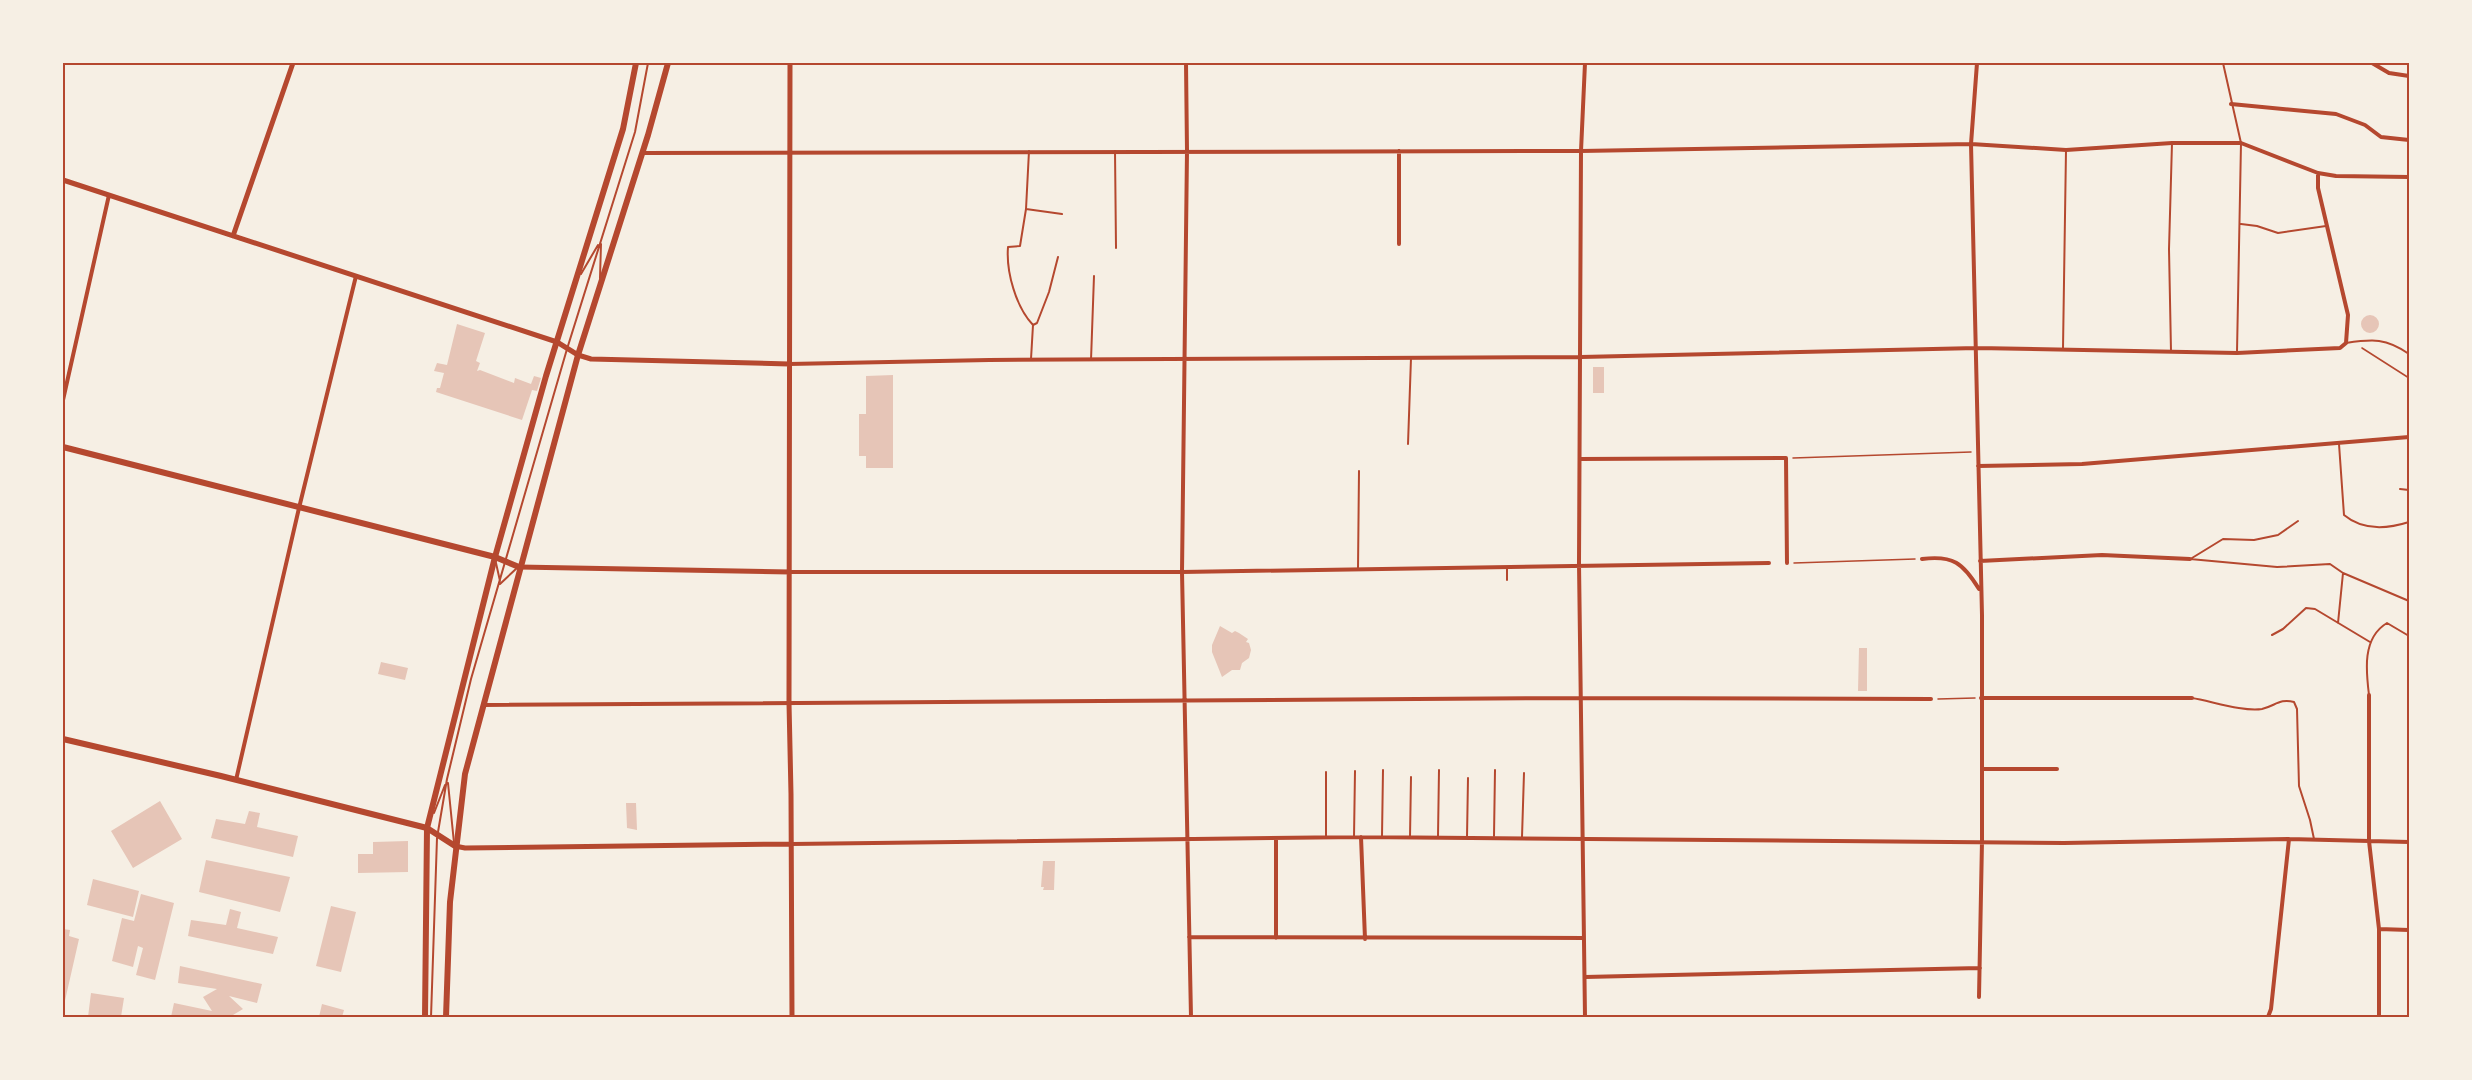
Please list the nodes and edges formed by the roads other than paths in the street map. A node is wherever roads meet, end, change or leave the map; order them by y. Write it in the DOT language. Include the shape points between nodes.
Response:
graph roads {
  1 [pos="292,63"];
  2 [pos="636,63"];
  3 [pos="648,63"];
  4 [pos="668,63"];
  5 [pos="790,63"];
  6 [pos="1186,63"];
  7 [pos="1585,63"];
  8 [pos="1977,63"];
  9 [pos="2223,63"];
  10 [pos="2372,63"];
  11 [pos="2409,76"];
  12 [pos="2231,104"];
  13 [pos="2409,140"];
  14 [pos="2172,143"];
  15 [pos="2241,143"];
  16 [pos="1971,144"];
  17 [pos="2066,150"];
  18 [pos="1029,151"];
  19 [pos="1115,151"];
  20 [pos="1187,151"];
  21 [pos="1581,151"];
  22 [pos="1399,152"];
  23 [pos="643,153"];
  24 [pos="789,154"];
  25 [pos="2318,172"];
  26 [pos="2409,177"];
  27 [pos="63,180"];
  28 [pos="109,195"];
  29 [pos="1026,209"];
  30 [pos="1062,214"];
  31 [pos="2241,224"];
  32 [pos="2327,225"];
  33 [pos="233,236"];
  34 [pos="601,240"];
  35 [pos="1399,244"];
  36 [pos="1116,248"];
  37 [pos="1058,256"];
  38 [pos="356,276"];
  39 [pos="1094,276"];
  40 [pos="578,279"];
  41 [pos="600,286"];
  42 [pos="1033,325"];
  43 [pos="556,342"];
  44 [pos="2346,343"];
  45 [pos="1977,348"];
  46 [pos="2063,348"];
  47 [pos="567,349"];
  48 [pos="2171,351"];
  49 [pos="2237,353"];
  50 [pos="2409,354"];
  51 [pos="578,355"];
  52 [pos="1581,357"];
  53 [pos="1411,358"];
  54 [pos="1185,359"];
  55 [pos="1031,360"];
  56 [pos="1091,360"];
  57 [pos="789,364"];
  58 [pos="63,400"];
  59 [pos="2409,437"];
  60 [pos="1408,444"];
  61 [pos="2339,444"];
  62 [pos="63,447"];
  63 [pos="1580,459"];
  64 [pos="1978,466"];
  65 [pos="1359,471"];
  66 [pos="2400,489"];
  67 [pos="2409,490"];
  68 [pos="299,508"];
  69 [pos="2298,521"];
  70 [pos="2409,522"];
  71 [pos="495,557"];
  72 [pos="1922,559"];
  73 [pos="2190,559"];
  74 [pos="1980,561"];
  75 [pos="506,562"];
  76 [pos="1769,563"];
  77 [pos="1787,563"];
  78 [pos="1579,564"];
  79 [pos="1507,566"];
  80 [pos="519,567"];
  81 [pos="1358,569"];
  82 [pos="790,572"];
  83 [pos="1182,572"];
  84 [pos="2343,573"];
  85 [pos="1507,580"];
  86 [pos="500,584"];
  87 [pos="1980,591"];
  88 [pos="2409,601"];
  89 [pos="2338,623"];
  90 [pos="2272,634"];
  91 [pos="2409,636"];
  92 [pos="2370,642"];
  93 [pos="2369,695"];
  94 [pos="1579,698"];
  95 [pos="1981,698"];
  96 [pos="2192,698"];
  97 [pos="1931,699"];
  98 [pos="1185,702"];
  99 [pos="789,703"];
  100 [pos="482,705"];
  101 [pos="63,739"];
  102 [pos="2057,768"];
  103 [pos="1982,769"];
  104 [pos="1383,770"];
  105 [pos="1439,770"];
  106 [pos="1495,770"];
  107 [pos="1355,771"];
  108 [pos="1326,772"];
  109 [pos="1524,773"];
  110 [pos="1411,777"];
  111 [pos="1468,778"];
  112 [pos="447,779"];
  113 [pos="236,780"];
  114 [pos="428,828"];
  115 [pos="437,836"];
  116 [pos="1354,837"];
  117 [pos="1361,837"];
  118 [pos="1382,837"];
  119 [pos="1410,837"];
  120 [pos="1438,837"];
  121 [pos="1467,837"];
  122 [pos="1494,837"];
  123 [pos="1522,837"];
  124 [pos="1326,838"];
  125 [pos="1582,838"];
  126 [pos="1276,839"];
  127 [pos="2289,839"];
  128 [pos="2314,840"];
  129 [pos="1188,841"];
  130 [pos="1982,841"];
  131 [pos="2369,841"];
  132 [pos="2409,842"];
  133 [pos="792,844"];
  134 [pos="455,846"];
  135 [pos="2379,929"];
  136 [pos="2409,930"];
  137 [pos="1189,937"];
  138 [pos="1276,938"];
  139 [pos="1584,938"];
  140 [pos="1365,939"];
  141 [pos="1980,968"];
  142 [pos="1585,977"];
  143 [pos="1979,997"];
  144 [pos="424,1017"];
  145 [pos="431,1017"];
  146 [pos="446,1017"];
  147 [pos="792,1017"];
  148 [pos="1191,1017"];
  149 [pos="1585,1017"];
  150 [pos="2268,1017"];
  151 [pos="2379,1017"];
  1 -- 33 [label="street"];
  2 -- 40 [label="main road" via="623,129"];
  3 -- 34 [label="lane" via="635,132"];
  4 -- 23 [label="main road"];
  5 -- 24 [label="street"];
  6 -- 20 [label="street"];
  7 -- 21 [label="street"];
  8 -- 16 [label="street"];
  9 -- 12 [label="lane"];
  10 -- 11 [label="street" via="2389,73"];
  12 -- 13 [label="street" via="2336,114 2366,125 2381,137"];
  12 -- 15 [label="lane"];
  14 -- 15 [label="street"];
  14 -- 17 [label="street"];
  14 -- 48 [label="lane"];
  15 -- 25 [label="street"];
  15 -- 31 [label="lane"];
  16 -- 17 [label="street"];
  16 -- 21 [label="street"];
  16 -- 45 [label="street"];
  17 -- 46 [label="lane"];
  18 -- 19 [label="street"];
  18 -- 24 [label="street"];
  18 -- 29 [label="lane"];
  19 -- 20 [label="street"];
  19 -- 36 [label="lane"];
  20 -- 22 [label="street"];
  20 -- 54 [label="street"];
  21 -- 22 [label="street"];
  21 -- 52 [label="street"];
  22 -- 35 [label="street"];
  23 -- 24 [label="street"];
  23 -- 41 [label="main road"];
  24 -- 57 [label="street"];
  25 -- 26 [label="street" via="2336,176"];
  25 -- 32 [label="street"];
  27 -- 28 [label="street"];
  28 -- 33 [label="street"];
  28 -- 58 [label="street"];
  29 -- 30 [label="lane"];
  29 -- 42 [label="lane" via="1020,246 1008,247 1007,259 1023,315"];
  31 -- 32 [label="lane" via="2278,233"];
  31 -- 49 [label="lane"];
  32 -- 44 [label="street" via="2348,315"];
  33 -- 38 [label="street"];
  34 -- 40 [label="lane"];
  34 -- 41 [label="lane"];
  34 -- 47 [label="lane"];
  37 -- 42 [label="lane" via="1049,292"];
  38 -- 43 [label="street"];
  38 -- 68 [label="street"];
  39 -- 56 [label="lane"];
  40 -- 43 [label="main road"];
  41 -- 51 [label="main road"];
  42 -- 55 [label="lane"];
  43 -- 47 [label="street"];
  43 -- 71 [label="main road"];
  44 -- 49 [label="street" via="2340,348"];
  44 -- 50 [label="lane" via="2375,339 2397,345"];
  45 -- 46 [label="street"];
  45 -- 52 [label="street"];
  45 -- 64 [label="street"];
  46 -- 48 [label="street"];
  47 -- 51 [label="street"];
  47 -- 75 [label="lane"];
  48 -- 49 [label="street"];
  51 -- 57 [label="street" via="599,361"];
  51 -- 80 [label="main road"];
  52 -- 53 [label="street"];
  52 -- 63 [label="street"];
  53 -- 54 [label="street"];
  53 -- 60 [label="lane"];
  54 -- 56 [label="street"];
  54 -- 83 [label="street"];
  55 -- 56 [label="street"];
  55 -- 57 [label="street"];
  57 -- 82 [label="street"];
  59 -- 61 [label="street"];
  61 -- 64 [label="street" via="2082,464"];
  61 -- 70 [label="lane" via="2344,515 2366,526 2390,528"];
  62 -- 68 [label="main road"];
  63 -- 77 [label="street" via="1786,458"];
  63 -- 78 [label="street"];
  64 -- 74 [label="street"];
  65 -- 81 [label="lane"];
  66 -- 67 [label="lane"];
  68 -- 71 [label="main road"];
  68 -- 113 [label="street"];
  69 -- 73 [label="lane" via="2278,535 2254,540 2223,538"];
  71 -- 75 [label="main road"];
  71 -- 86 [label="lane"];
  71 -- 114 [label="main road"];
  72 -- 87 [label="street" via="1953,560 1970,573"];
  73 -- 74 [label="street" via="2102,555"];
  73 -- 84 [label="lane" via="2277,567 2331,564"];
  74 -- 87 [label="street"];
  75 -- 80 [label="main road"];
  75 -- 86 [label="lane"];
  76 -- 78 [label="street"];
  78 -- 79 [label="street"];
  78 -- 94 [label="street"];
  79 -- 81 [label="street"];
  79 -- 85 [label="lane"];
  80 -- 82 [label="street"];
  80 -- 86 [label="lane"];
  80 -- 100 [label="main road"];
  81 -- 83 [label="street"];
  82 -- 83 [label="street"];
  82 -- 99 [label="street"];
  83 -- 98 [label="street"];
  84 -- 88 [label="lane"];
  84 -- 89 [label="lane"];
  86 -- 112 [label="lane" via="471,679"];
  87 -- 95 [label="street"];
  89 -- 90 [label="lane" via="2306,608"];
  89 -- 92 [label="lane"];
  91 -- 92 [label="lane" via="2387,623"];
  92 -- 93 [label="lane" via="2366,675"];
  93 -- 131 [label="street"];
  94 -- 97 [label="street"];
  94 -- 98 [label="street"];
  94 -- 125 [label="street"];
  95 -- 96 [label="street"];
  95 -- 103 [label="street"];
  96 -- 128 [label="lane" via="2264,709 2276,702 2294,702 2299,786"];
  98 -- 99 [label="street"];
  98 -- 129 [label="street"];
  99 -- 100 [label="street"];
  99 -- 133 [label="street"];
  100 -- 134 [label="main road" via="465,774"];
  101 -- 113 [label="main road"];
  102 -- 103 [label="street"];
  103 -- 130 [label="street"];
  104 -- 118 [label="lane"];
  105 -- 120 [label="lane"];
  106 -- 122 [label="lane"];
  107 -- 116 [label="lane"];
  108 -- 124 [label="lane"];
  109 -- 123 [label="lane"];
  110 -- 119 [label="lane"];
  111 -- 121 [label="lane"];
  112 -- 114 [label="lane"];
  112 -- 115 [label="lane"];
  112 -- 134 [label="lane"];
  113 -- 114 [label="main road"];
  114 -- 115 [label="main road"];
  114 -- 144 [label="main road"];
  115 -- 134 [label="main road"];
  115 -- 145 [label="lane"];
  116 -- 117 [label="street"];
  116 -- 124 [label="street"];
  117 -- 118 [label="street"];
  117 -- 140 [label="street"];
  118 -- 119 [label="street"];
  119 -- 120 [label="street"];
  120 -- 121 [label="street"];
  121 -- 122 [label="street"];
  122 -- 123 [label="street"];
  123 -- 125 [label="street"];
  124 -- 126 [label="street"];
  125 -- 130 [label="street"];
  125 -- 139 [label="street"];
  126 -- 129 [label="street"];
  126 -- 138 [label="street"];
  127 -- 128 [label="street"];
  127 -- 130 [label="street"];
  127 -- 150 [label="street"];
  128 -- 131 [label="street"];
  129 -- 133 [label="street"];
  129 -- 137 [label="street"];
  130 -- 141 [label="street"];
  131 -- 132 [label="street"];
  131 -- 135 [label="street"];
  133 -- 134 [label="street"];
  133 -- 147 [label="street"];
  134 -- 146 [label="main road"];
  135 -- 136 [label="street"];
  135 -- 151 [label="street"];
  137 -- 138 [label="street"];
  137 -- 148 [label="street"];
  138 -- 140 [label="street"];
  139 -- 140 [label="street"];
  139 -- 142 [label="street"];
  141 -- 142 [label="street"];
  141 -- 143 [label="street"];
  142 -- 149 [label="street"];
}
